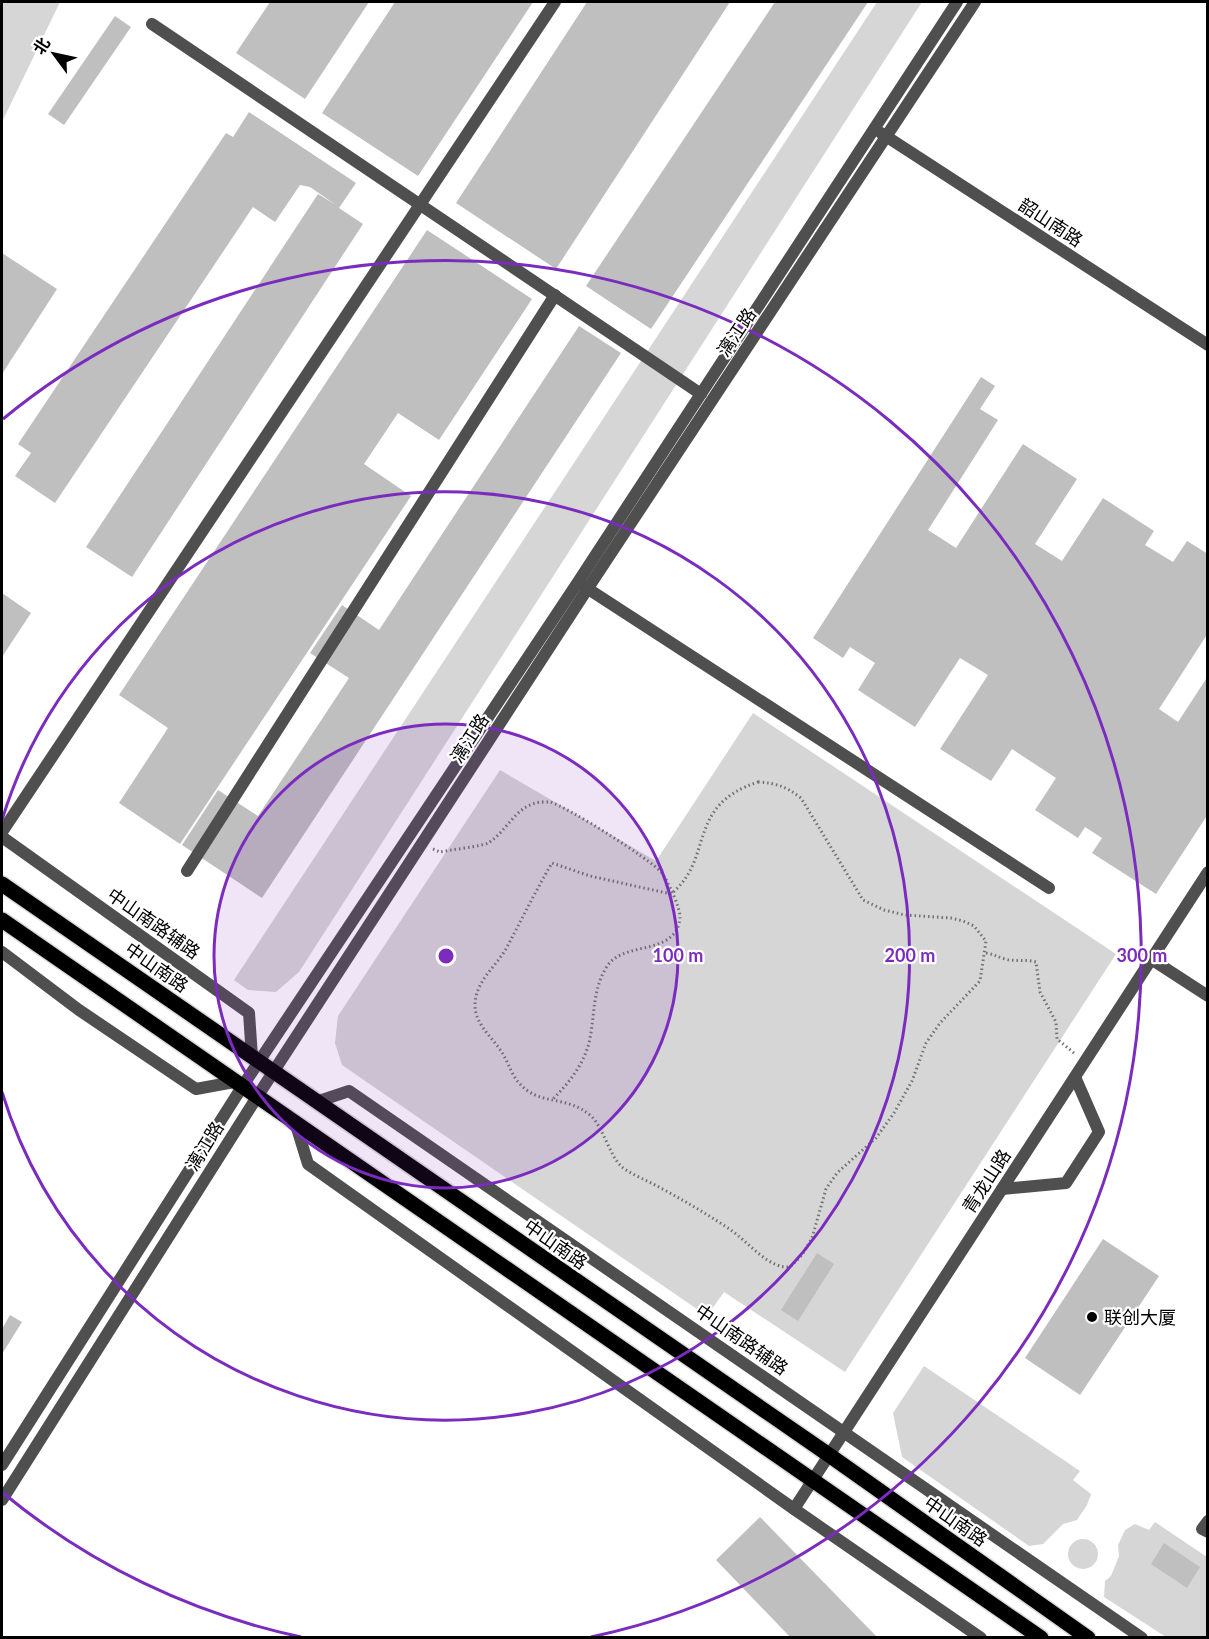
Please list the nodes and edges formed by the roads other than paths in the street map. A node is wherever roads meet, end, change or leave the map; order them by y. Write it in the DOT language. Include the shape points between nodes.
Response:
graph roads {
  1 [pos="555,2"];
  2 [pos="957,2"];
  3 [pos="975,2"];
  4 [pos="152,24"];
  5 [pos="875,129"];
  6 [pos="887,137"];
  7 [pos="421,205"];
  8 [pos="555,295"];
  9 [pos="1208,345"];
  10 [pos="701,394"];
  11 [pos="583,585"];
  12 [pos="2,832"];
  13 [pos="2,837"];
  14 [pos="188,871"];
  15 [pos="1208,872"];
  16 [pos="2,884"];
  17 [pos="1049,888"];
  18 [pos="2,920"];
  19 [pos="2,952"];
  20 [pos="1151,959"];
  21 [pos="1208,996"];
  22 [pos="255,1059"];
  23 [pos="274,1073"];
  24 [pos="1075,1077"];
  25 [pos="238,1085"];
  26 [pos="257,1097"];
  27 [pos="316,1102"];
  28 [pos="296,1125"];
  29 [pos="1002,1189"];
  30 [pos="844,1433"];
  31 [pos="829,1455"];
  32 [pos="2,1465"];
  33 [pos="814,1479"];
  34 [pos="2,1500"];
  35 [pos="794,1509"];
  36 [pos="1208,1521"];
  37 [pos="1208,1532"];
  38 [pos="981,1638"];
  39 [pos="1041,1638"];
  40 [pos="1088,1638"];
  41 [pos="1142,1638"];
  1 -- 7 [label="street"];
  2 -- 5 [label="street, 漓江路"];
  3 -- 6 [label="street, 漓江路"];
  4 -- 7 [label="street"];
  5 -- 6 [label="street, 韶山南路"];
  5 -- 10 [label="street, 漓江路"];
  6 -- 9 [label="street, 韶山南路"];
  6 -- 11 [label="street, 漓江路"];
  7 -- 8 [label="street"];
  7 -- 12 [label="street"];
  8 -- 10 [label="street"];
  8 -- 14 [label="street"];
  10 -- 11 [label="street, 漓江路"];
  11 -- 17 [label="street"];
  11 -- 22 [label="street, 漓江路"];
  11 -- 23 [label="street, 漓江路"];
  13 -- 22 [label="street, 中山南路辅路" via="249,1013"];
  15 -- 20 [label="street, 青龙山路"];
  16 -- 22 [label="main road, 中山南路"];
  18 -- 25 [label="main road"];
  19 -- 25 [label="street" via="196,1089"];
  20 -- 21 [label="street"];
  20 -- 24 [label="street, 青龙山路"];
  22 -- 23 [label="main road, 中山南路"];
  22 -- 25 [label="street, 漓江路"];
  23 -- 26 [label="street, 漓江路"];
  23 -- 27 [label="main road, 中山南路"];
  24 -- 29 [label="street, 青龙山路"];
  24 -- 29 [label="street" via="1099,1132 1066,1183"];
  25 -- 26 [label="main road"];
  25 -- 32 [label="street, 漓江路"];
  26 -- 28 [label="main road"];
  26 -- 34 [label="street, 漓江路"];
  27 -- 30 [label="street, 中山南路辅路" via="349,1091"];
  27 -- 31 [label="main road, 中山南路"];
  28 -- 33 [label="main road"];
  28 -- 35 [label="street" via="308,1164"];
  29 -- 30 [label="street, 青龙山路"];
  30 -- 31 [label="street, 青龙山路"];
  30 -- 41 [label="street, 中山南路辅路"];
  31 -- 33 [label="street, 青龙山路"];
  31 -- 40 [label="main road, 中山南路"];
  33 -- 35 [label="street, 青龙山路"];
  33 -- 39 [label="main road"];
  35 -- 38 [label="street"];
  36 -- 37 [label="street" via="1203,1529"];
}
